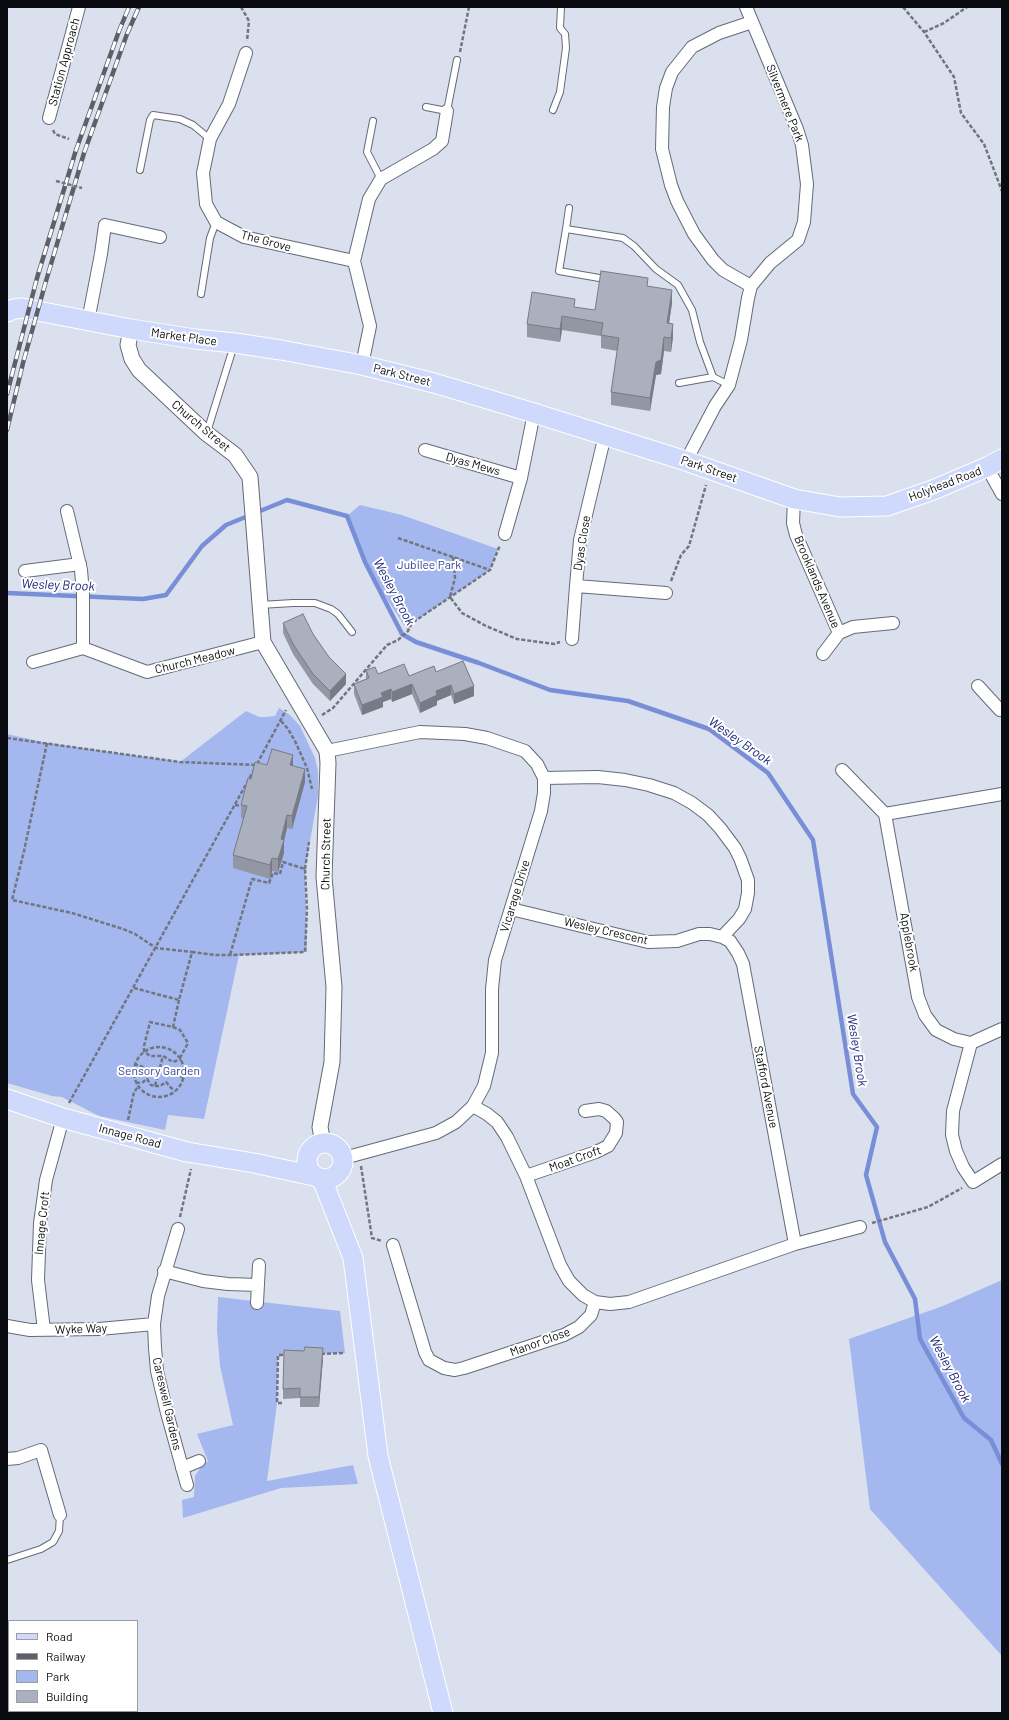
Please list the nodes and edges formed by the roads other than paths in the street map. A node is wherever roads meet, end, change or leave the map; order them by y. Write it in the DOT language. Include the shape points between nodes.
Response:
graph roads {
  1 [pos="79,7"];
  2 [pos="561,7"];
  3 [pos="746,7"];
  4 [pos="752,22"];
  5 [pos="246,53"];
  6 [pos="457,60"];
  7 [pos="426,107"];
  8 [pos="553,110"];
  9 [pos="447,111"];
  10 [pos="49,118"];
  11 [pos="373,121"];
  12 [pos="210,139"];
  13 [pos="140,170"];
  14 [pos="381,179"];
  15 [pos="569,208"];
  16 [pos="216,222"];
  17 [pos="566,229"];
  18 [pos="160,238"];
  19 [pos="354,260"];
  20 [pos="605,279"];
  21 [pos="751,286"];
  22 [pos="201,294"];
  23 [pos="7,312"];
  24 [pos="88,321"];
  25 [pos="131,329"];
  26 [pos="235,343"];
  27 [pos="362,365"];
  28 [pos="713,377"];
  29 [pos="679,383"];
  30 [pos="729,385"];
  31 [pos="534,413"];
  32 [pos="206,433"];
  33 [pos="605,436"];
  34 [pos="425,450"];
  35 [pos="686,461"];
  36 [pos="994,463"];
  37 [pos="521,478"];
  38 [pos="1002,494"];
  39 [pos="794,499"];
  40 [pos="887,506"];
  41 [pos="67,511"];
  42 [pos="504,534"];
  43 [pos="80,564"];
  44 [pos="25,571"];
  45 [pos="576,586"];
  46 [pos="666,593"];
  47 [pos="260,605"];
  48 [pos="893,623"];
  49 [pos="352,632"];
  50 [pos="839,633"];
  51 [pos="572,638"];
  52 [pos="263,642"];
  53 [pos="82,648"];
  54 [pos="823,654"];
  55 [pos="33,662"];
  56 [pos="978,686"];
  57 [pos="1002,709"];
  58 [pos="328,751"];
  59 [pos="842,770"];
  60 [pos="544,778"];
  61 [pos="1002,794"];
  62 [pos="886,814"];
  63 [pos="511,909"];
  64 [pos="722,937"];
  65 [pos="1002,1030"];
  66 [pos="971,1043"];
  67 [pos="7,1099"];
  68 [pos="473,1106"];
  69 [pos="585,1111"];
  70 [pos="63,1118"];
  71 [pos="325,1142"];
  72 [pos="308,1155"];
  73 [pos="351,1156"];
  74 [pos="254,1163"];
  75 [pos="1002,1164"];
  76 [pos="526,1176"];
  77 [pos="318,1177"];
  78 [pos="865,1225"];
  79 [pos="178,1229"];
  80 [pos="795,1244"];
  81 [pos="393,1245"];
  82 [pos="259,1265"];
  83 [pos="164,1271"];
  84 [pos="258,1285"];
  85 [pos="595,1302"];
  86 [pos="257,1303"];
  87 [pos="154,1324"];
  88 [pos="7,1326"];
  89 [pos="44,1330"];
  90 [pos="7,1459"];
  91 [pos="199,1461"];
  92 [pos="182,1468"];
  93 [pos="187,1485"];
  94 [pos="60,1515"];
  95 [pos="7,1560"];
  96 [pos="443,1713"];
  1 -- 10 [label="street, Station Approach"];
  2 -- 8 [label="lane" via="560,28 565,34 566,48 560,92"];
  3 -- 4 [label="street, Silvermere Park"];
  4 -- 21 [label="street, Silvermere Park" via="797,129 802,145 807,184 804,222 798,240 770,263"];
  4 -- 21 [label="street" via="704,40 692,47 681,59 672,72 666,88 662,130 662,149 671,186 694,234 723,270"];
  5 -- 12 [label="street" via="230,104"];
  6 -- 9 [label="lane"];
  7 -- 9 [label="lane"];
  9 -- 14 [label="street" via="442,140 433,149"];
  11 -- 14 [label="lane" via="367,152"];
  12 -- 13 [label="lane" via="193,125 180,119 153,115"];
  12 -- 16 [label="street" via="203,173 206,204"];
  14 -- 19 [label="street" via="369,199"];
  15 -- 17 [label="lane"];
  16 -- 19 [label="street, The Grove" via="244,237"];
  16 -- 22 [label="lane" via="210,238"];
  17 -- 20 [label="lane" via="558,270"];
  17 -- 28 [label="lane" via="623,238 656,269 678,285 692,310"];
  18 -- 24 [label="street" via="105,225"];
  19 -- 27 [label="street" via="370,326"];
  21 -- 30 [label="street, Silvermere Park" via="742,340"];
  23 -- 24 [label="main road, Market Place" via="22,308"];
  24 -- 25 [label="main road, Market Place"];
  25 -- 26 [label="main road, Market Place"];
  25 -- 32 [label="street, Church Street" via="128,345 139,370"];
  26 -- 27 [label="main road, Market Place"];
  26 -- 32 [label="lane"];
  27 -- 31 [label="main road, Park Street" via="434,383"];
  28 -- 29 [label="lane"];
  28 -- 30 [label="lane"];
  30 -- 35 [label="street, Silvermere Park"];
  31 -- 33 [label="main road, Park Street"];
  31 -- 37 [label="street"];
  32 -- 47 [label="street, Church Street" via="236,454 250,476"];
  33 -- 35 [label="main road, Park Street"];
  33 -- 45 [label="street, Dyas Close" via="580,540"];
  34 -- 37 [label="street, Dyas Mews"];
  35 -- 39 [label="main road, Park Street"];
  36 -- 38 [label="street"];
  36 -- 40 [label="main road, Holyhead Road" via="933,490"];
  37 -- 42 [label="street"];
  39 -- 40 [label="main road, Park Street" via="840,507"];
  39 -- 50 [label="street, Brooklands Avenue" via="793,523 796,535"];
  41 -- 43 [label="street"];
  43 -- 44 [label="street"];
  43 -- 53 [label="street" via="83,596"];
  45 -- 46 [label="street, Dyas Close"];
  45 -- 51 [label="street"];
  47 -- 49 [label="lane" via="315,603 338,614"];
  47 -- 52 [label="street, Church Street"];
  48 -- 50 [label="street, Brooklands Avenue" via="853,628"];
  50 -- 54 [label="street"];
  52 -- 53 [label="street, Church Meadow" via="147,672"];
  52 -- 58 [label="street, Church Street"];
  53 -- 55 [label="street"];
  56 -- 57 [label="street" via="1000,710"];
  58 -- 60 [label="street" via="420,732 465,734 487,738 525,751 537,764"];
  58 -- 71 [label="street, Church Street" via="324,877 334,987 332,1062 320,1127"];
  59 -- 62 [label="street"];
  60 -- 63 [label="street, Vicarage Drive" via="541,811"];
  60 -- 64 [label="street" via="598,777 649,785 692,803 708,815 735,848 748,880 745,908 739,919"];
  61 -- 62 [label="street"];
  62 -- 66 [label="street, Applebrook" via="918,997 925,1015 936,1030 954,1039"];
  63 -- 64 [label="street, Wesley Crescent" via="648,942 677,941 699,934"];
  63 -- 68 [label="street, Vicarage Drive" via="495,960 492,989 492,1053 484,1086"];
  64 -- 80 [label="street, Stafford Avenue" via="730,941 742,964"];
  65 -- 66 [label="street"];
  66 -- 75 [label="street" via="954,1111 952,1135 956,1151 973,1182"];
  67 -- 70 [label="main road, Innage Road"];
  68 -- 73 [label="street, Vicarage Drive" via="456,1122 436,1133"];
  68 -- 76 [label="street" via="497,1122 507,1136"];
  69 -- 76 [label="street, Moat Croft" via="606,1111 617,1122 616,1133 608,1146"];
  70 -- 74 [label="main road, Innage Road" via="196,1153"];
  70 -- 89 [label="street, Innage Croft" via="46,1180 40,1223 38,1280"];
  71 -- 72 [label="main road" via="316,1144"];
  71 -- 73 [label="main road" via="334,1144"];
  72 -- 74 [label="main road"];
  72 -- 77 [label="main road" via="308,1168"];
  73 -- 77 [label="main road" via="340,1172 332,1178"];
  74 -- 77 [label="main road, Innage Road"];
  76 -- 85 [label="street" via="569,1281 583,1295"];
  77 -- 96 [label="main road" via="353,1258 378,1456"];
  78 -- 80 [label="street"];
  79 -- 83 [label="street, Careswell Gardens"];
  80 -- 85 [label="street" via="629,1302"];
  81 -- 85 [label="street, Manor Close" via="425,1352 429,1360 444,1368 464,1368 564,1336 580,1327 590,1315"];
  82 -- 84 [label="street"];
  83 -- 84 [label="street" via="203,1281"];
  83 -- 87 [label="street, Careswell Gardens"];
  84 -- 86 [label="street"];
  87 -- 89 [label="street, Wyke Way"];
  87 -- 92 [label="street, Careswell Gardens" via="157,1371"];
  88 -- 89 [label="street, Wyke Way"];
  90 -- 94 [label="street" via="41,1450"];
  91 -- 92 [label="street"];
  92 -- 93 [label="street, Careswell Gardens"];
  94 -- 95 [label="lane" via="59,1531 53,1542 41,1549"];
}
